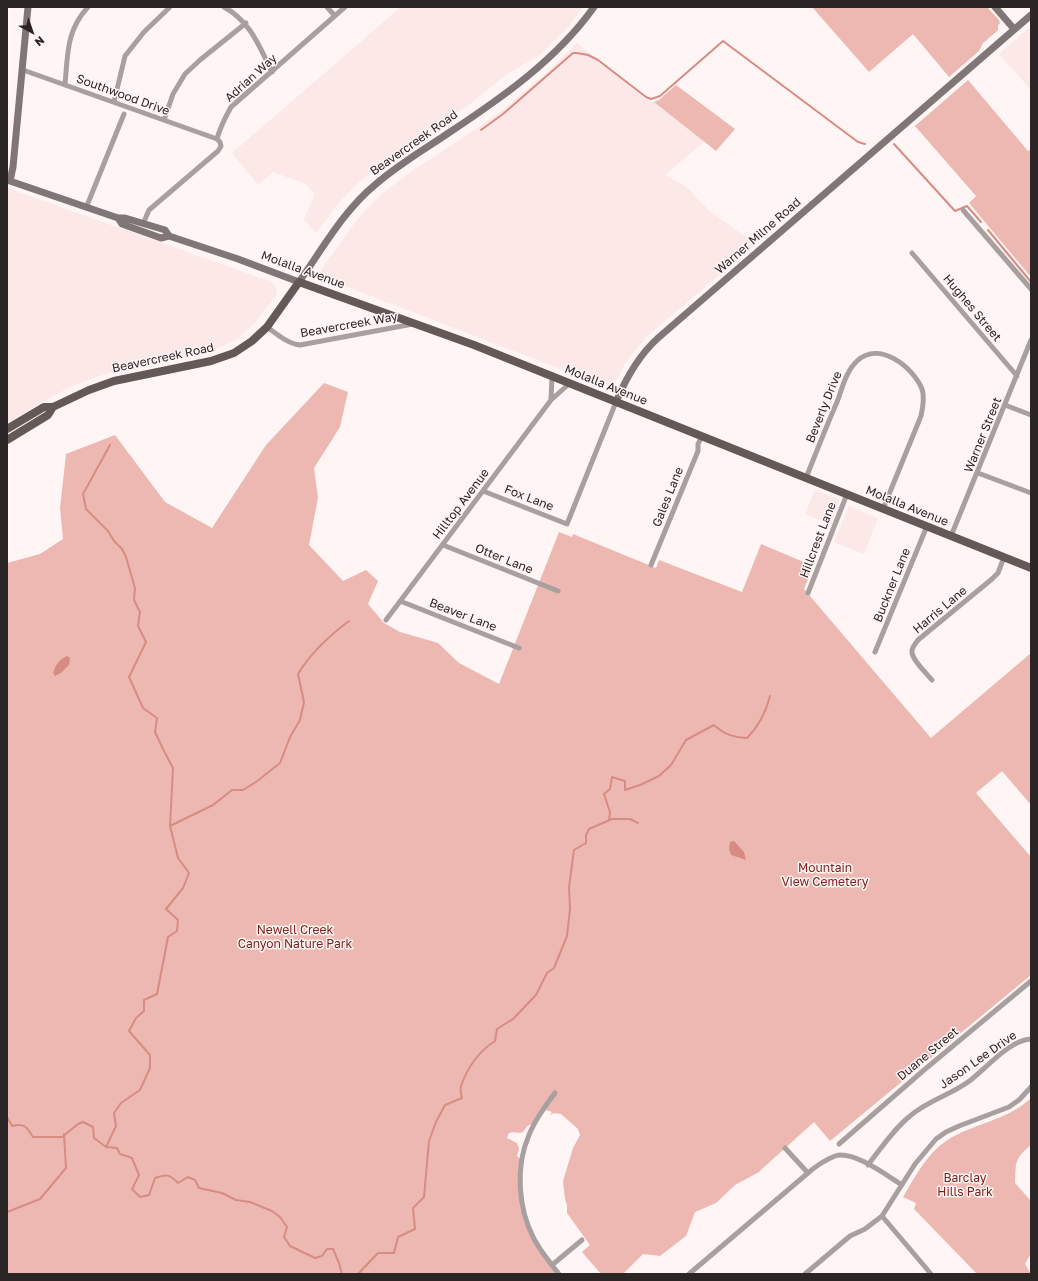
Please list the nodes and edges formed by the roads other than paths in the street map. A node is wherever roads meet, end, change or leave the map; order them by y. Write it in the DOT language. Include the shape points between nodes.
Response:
graph roads {
  1 [pos="28,7"];
  2 [pos="88,7"];
  3 [pos="170,7"];
  4 [pos="224,7"];
  5 [pos="327,7"];
  6 [pos="345,7"];
  7 [pos="594,7"];
  8 [pos="995,7"];
  9 [pos="1031,15"];
  10 [pos="335,16"];
  11 [pos="246,23"];
  12 [pos="1014,29"];
  13 [pos="23,70"];
  14 [pos="272,72"];
  15 [pos="65,84"];
  16 [pos="114,102"];
  17 [pos="124,114"];
  18 [pos="164,120"];
  19 [pos="217,139"];
  20 [pos="8,180"];
  21 [pos="86,208"];
  22 [pos="963,210"];
  23 [pos="118,218"];
  24 [pos="143,224"];
  25 [pos="169,236"];
  26 [pos="912,252"];
  27 [pos="299,282"];
  28 [pos="1031,289"];
  29 [pos="416,324"];
  30 [pos="267,327"];
  31 [pos="1031,340"];
  32 [pos="552,376"];
  33 [pos="1016,376"];
  34 [pos="570,384"];
  35 [pos="551,400"];
  36 [pos="616,402"];
  37 [pos="1005,405"];
  38 [pos="53,407"];
  39 [pos="1031,415"];
  40 [pos="17,423"];
  41 [pos="7,429"];
  42 [pos="7,433"];
  43 [pos="702,436"];
  44 [pos="7,440"];
  45 [pos="978,473"];
  46 [pos="806,478"];
  47 [pos="483,491"];
  48 [pos="1031,493"];
  49 [pos="847,494"];
  50 [pos="883,509"];
  51 [pos="567,524"];
  52 [pos="927,526"];
  53 [pos="951,536"];
  54 [pos="442,545"];
  55 [pos="1004,557"];
  56 [pos="651,565"];
  57 [pos="1031,568"];
  58 [pos="558,591"];
  59 [pos="808,593"];
  60 [pos="400,601"];
  61 [pos="386,620"];
  62 [pos="519,648"];
  63 [pos="875,652"];
  64 [pos="932,680"];
  65 [pos="1031,981"];
  66 [pos="1031,1039"];
  67 [pos="1031,1087"];
  68 [pos="555,1093"];
  69 [pos="839,1144"];
  70 [pos="785,1148"];
  71 [pos="868,1165"];
  72 [pos="808,1173"];
  73 [pos="902,1185"];
  74 [pos="882,1216"];
  75 [pos="582,1240"];
  76 [pos="552,1266"];
  77 [pos="927,1273"];
  78 [pos="559,1274"];
  79 [pos="688,1274"];
  80 [pos="805,1274"];
  1 -- 13 [label="main road"];
  2 -- 15 [label="street" via="70,36"];
  3 -- 16 [label="street" via="144,32 125,56"];
  4 -- 11 [label="street"];
  5 -- 10 [label="street"];
  6 -- 10 [label="street, Adrian Way"];
  7 -- 27 [label="main road, Beavercreek Road" via="569,39 542,64 457,127 398,166 366,192 345,216"];
  8 -- 12 [label="main road"];
  9 -- 12 [label="main road, Warner Milne Road"];
  10 -- 14 [label="street, Adrian Way"];
  11 -- 14 [label="street"];
  11 -- 18 [label="street" via="185,74 173,94"];
  12 -- 36 [label="main road, Warner Milne Road" via="658,338 633,368"];
  13 -- 15 [label="street, Southwood Drive"];
  13 -- 20 [label="main road" via="13,167"];
  14 -- 19 [label="street, Adrian Way" via="231,107 223,120"];
  15 -- 16 [label="street, Southwood Drive"];
  16 -- 18 [label="street, Southwood Drive"];
  17 -- 21 [label="street"];
  18 -- 19 [label="street, Southwood Drive"];
  19 -- 24 [label="street, Adrian Way" via="221,146 218,151 149,210"];
  20 -- 21 [label="main road, Molalla Avenue"];
  21 -- 23 [label="main road, Molalla Avenue"];
  22 -- 28 [label="street"];
  23 -- 24 [label="main road, Molalla Avenue"];
  23 -- 25 [label="main road, Molalla Avenue" via="122,224 161,238"];
  24 -- 25 [label="main road, Molalla Avenue" via="165,230"];
  25 -- 27 [label="main road, Molalla Avenue"];
  26 -- 33 [label="street, Hughes Street"];
  27 -- 29 [label="main road, Molalla Avenue"];
  27 -- 30 [label="main road, Beavercreek Road"];
  29 -- 30 [label="street, Beavercreek Way" via="300,345 285,340"];
  29 -- 32 [label="main road, Molalla Avenue"];
  30 -- 38 [label="main road, Beavercreek Road" via="247,345 228,356 114,381"];
  31 -- 33 [label="street, Warner Street"];
  32 -- 34 [label="main road, Molalla Avenue"];
  32 -- 35 [label="street"];
  33 -- 37 [label="street, Warner Street"];
  34 -- 35 [label="street, Hilltop Avenue"];
  34 -- 36 [label="main road, Molalla Avenue"];
  35 -- 47 [label="street, Hilltop Avenue"];
  36 -- 43 [label="main road, Molalla Avenue"];
  36 -- 51 [label="street, Warner Milne Road"];
  37 -- 39 [label="street"];
  37 -- 45 [label="street, Warner Street"];
  38 -- 40 [label="main road, Beavercreek Road" via="44,407"];
  38 -- 44 [label="main road, Beavercreek Road" via="48,416"];
  40 -- 41 [label="main road, Beavercreek Road"];
  40 -- 42 [label="main road"];
  43 -- 46 [label="main road, Molalla Avenue"];
  43 -- 56 [label="street, Gales Lane"];
  45 -- 48 [label="street"];
  45 -- 53 [label="street, Warner Street"];
  46 -- 49 [label="main road, Molalla Avenue"];
  46 -- 50 [label="street, Beverly Drive" via="853,365 867,355 885,355 896,359 910,372 922,390 924,403"];
  47 -- 51 [label="street, Fox Lane"];
  47 -- 54 [label="street, Hilltop Avenue"];
  49 -- 50 [label="main road, Molalla Avenue"];
  49 -- 59 [label="street, Hillcrest Lane"];
  50 -- 52 [label="main road, Molalla Avenue"];
  52 -- 53 [label="main road, Molalla Avenue"];
  52 -- 63 [label="street, Buckner Lane"];
  53 -- 55 [label="main road, Molalla Avenue"];
  54 -- 58 [label="street, Otter Lane"];
  54 -- 60 [label="street, Hilltop Avenue"];
  55 -- 57 [label="main road, Molalla Avenue"];
  55 -- 64 [label="street, Harris Lane" via="998,573 992,579 918,640 913,647 914,659"];
  60 -- 61 [label="street, Hilltop Avenue"];
  60 -- 62 [label="street, Beaver Lane"];
  65 -- 69 [label="street, Duane Street"];
  66 -- 71 [label="street, Jason Lee Drive" via="1018,1042 956,1090 909,1116"];
  67 -- 73 [label="street" via="1009,1107 959,1126 936,1138 921,1155"];
  68 -- 76 [label="street" via="529,1134 524,1149 520,1187 528,1227"];
  70 -- 72 [label="street"];
  71 -- 72 [label="street" via="854,1157 836,1156"];
  71 -- 73 [label="street"];
  72 -- 79 [label="street"];
  73 -- 74 [label="street"];
  74 -- 77 [label="street"];
  74 -- 80 [label="street" via="865,1229 850,1236"];
  75 -- 76 [label="street"];
  76 -- 78 [label="street"];
}
